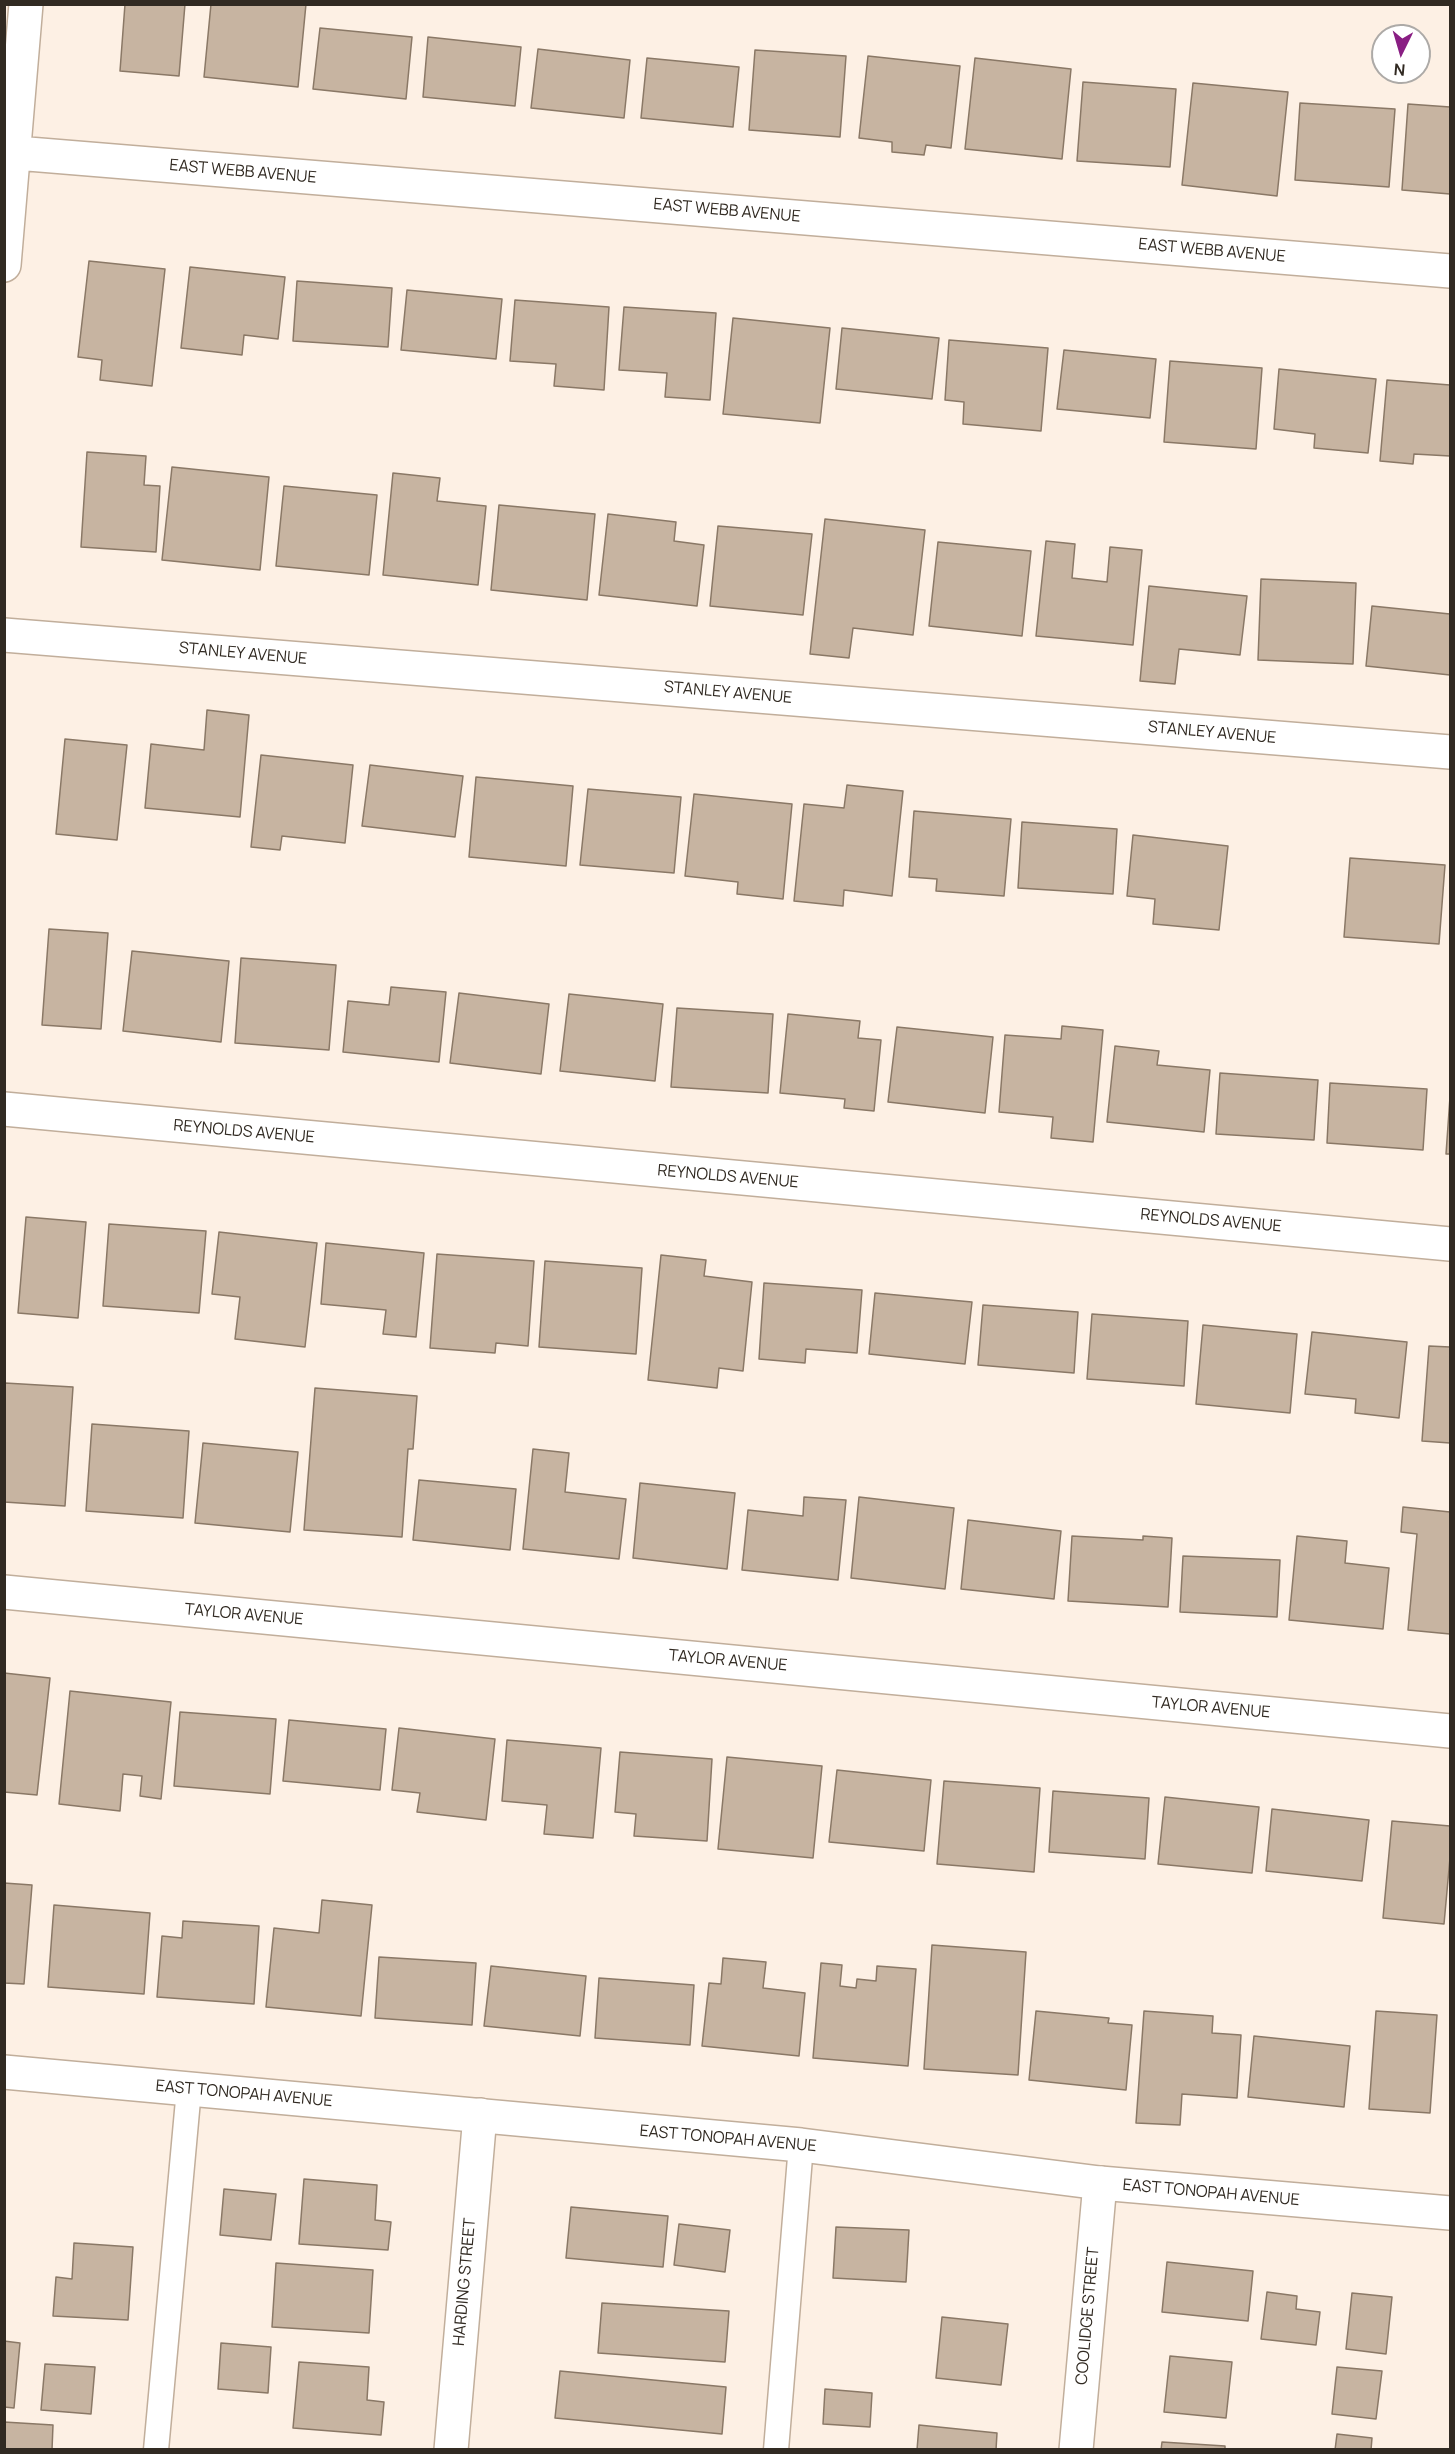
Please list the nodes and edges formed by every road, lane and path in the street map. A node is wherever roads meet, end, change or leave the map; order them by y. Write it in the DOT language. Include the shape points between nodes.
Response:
graph roads {
  1 [pos="26,4"];
  2 [pos="9,153"];
  3 [pos="4,265"];
  4 [pos="1450,271"];
  5 [pos="4,634"];
  6 [pos="1450,752"];
  7 [pos="4,1109"];
  8 [pos="1450,1244"];
  9 [pos="4,1592"];
  10 [pos="1450,1731"];
  11 [pos="4,2072"];
  12 [pos="189,2089"];
  13 [pos="480,2115"];
  14 [pos="801,2145"];
  15 [pos="1100,2183"];
  16 [pos="1450,2213"];
  17 [pos="156,2450"];
  18 [pos="451,2450"];
  19 [pos="776,2450"];
  20 [pos="1076,2450"];
  1 -- 2 [label="street"];
  2 -- 3 [label="street"];
  2 -- 4 [label="street, EAST WEBB AVENUE"];
  5 -- 6 [label="street, STANLEY AVENUE"];
  7 -- 8 [label="street, REYNOLDS AVENUE"];
  9 -- 10 [label="street, TAYLOR AVENUE"];
  11 -- 12 [label="street, EAST TONOPAH AVENUE"];
  12 -- 13 [label="street, EAST TONOPAH AVENUE"];
  12 -- 17 [label="lane"];
  13 -- 14 [label="street, EAST TONOPAH AVENUE"];
  13 -- 18 [label="street, HARDING STREET"];
  14 -- 15 [label="street, EAST TONOPAH AVENUE"];
  14 -- 19 [label="lane"];
  15 -- 16 [label="street, EAST TONOPAH AVENUE"];
  15 -- 20 [label="street, COOLIDGE STREET"];
}
